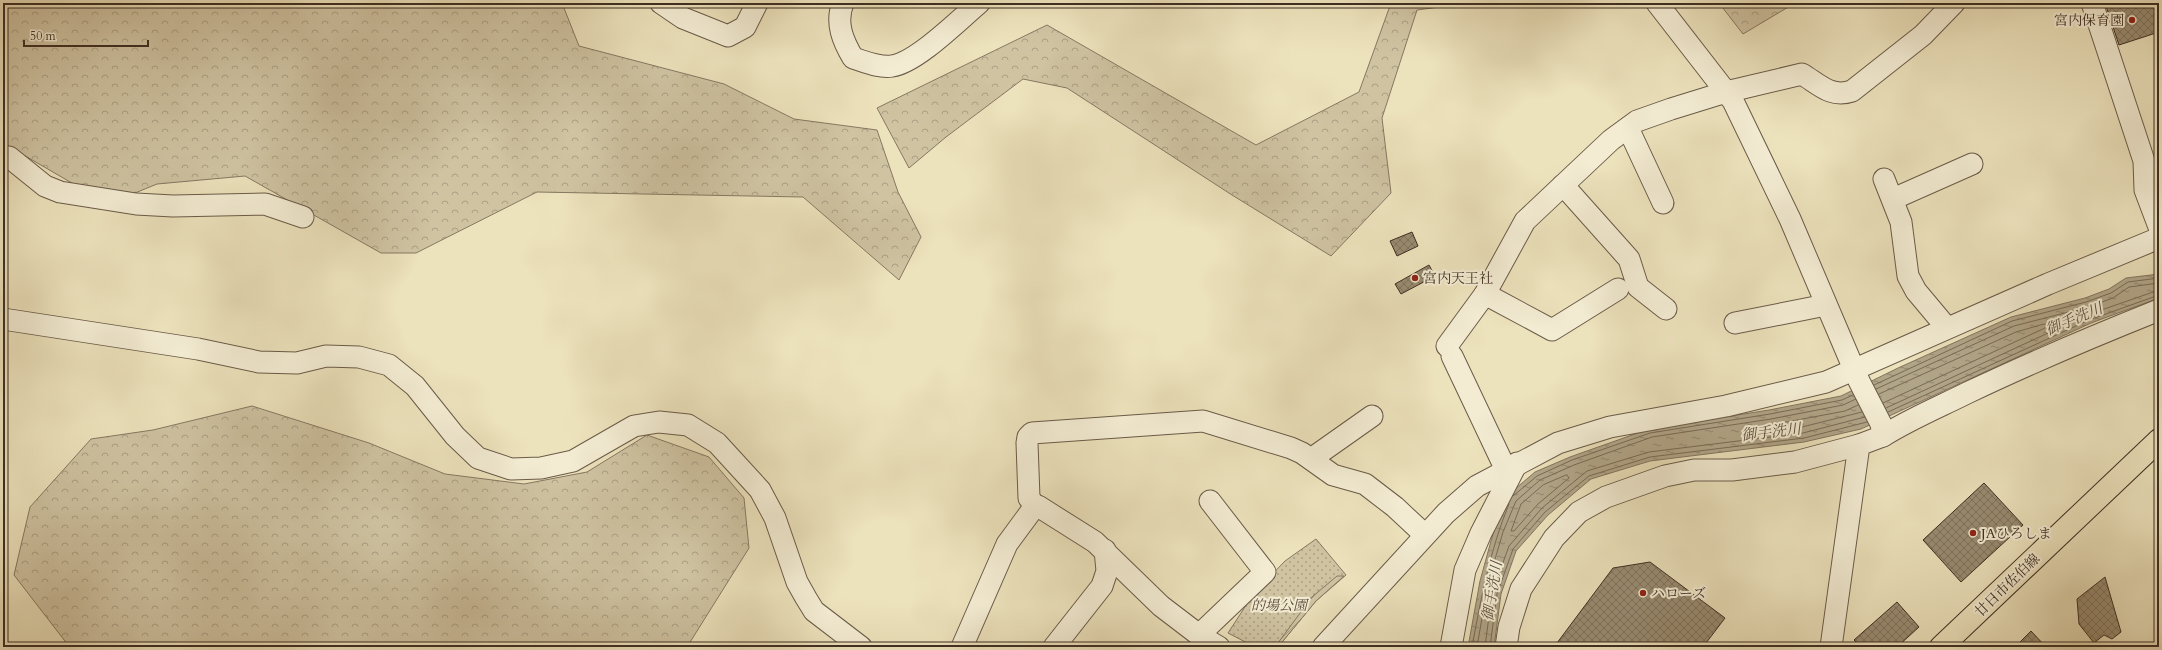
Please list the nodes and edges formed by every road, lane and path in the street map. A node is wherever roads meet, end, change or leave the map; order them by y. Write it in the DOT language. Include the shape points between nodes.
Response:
graph roads {
  1 [pos="661,3"];
  2 [pos="757,3"];
  3 [pos="842,3"];
  4 [pos="979,3"];
  5 [pos="1657,3"];
  6 [pos="1954,3"];
  7 [pos="2092,3"];
  8 [pos="1726,92"];
  9 [pos="1628,128"];
  10 [pos="3,156"];
  11 [pos="2152,158"];
  12 [pos="1972,164"];
  13 [pos="1884,179"];
  14 [pos="1563,185"];
  15 [pos="1893,199"];
  16 [pos="1663,203"];
  17 [pos="303,217"];
  18 [pos="2159,227"];
  19 [pos="2159,238"];
  20 [pos="1618,289"];
  21 [pos="1485,294"];
  22 [pos="1826,305"];
  23 [pos="1666,309"];
  24 [pos="2159,310"];
  25 [pos="3,319"];
  26 [pos="1735,323"];
  27 [pos="1947,328"];
  28 [pos="1856,376"];
  29 [pos="1372,416"];
  30 [pos="1882,430"];
  31 [pos="2159,440"];
  32 [pos="1859,445"];
  33 [pos="1311,459"];
  34 [pos="1512,466"];
  35 [pos="1210,501"];
  36 [pos="1035,506"];
  37 [pos="1425,534"];
  38 [pos="1105,550"];
  39 [pos="1199,635"];
  40 [pos="861,647"];
  41 [pos="962,647"];
  42 [pos="1054,647"];
  43 [pos="1219,647"];
  44 [pos="1323,647"];
  45 [pos="1451,647"];
  46 [pos="1506,647"];
  47 [pos="1831,647"];
  48 [pos="1941,647"];
  1 -- 2 [label="street" via="683,18 728,36 745,27"];
  3 -- 4 [label="street" via="840,28 853,58 881,66 893,66 911,60"];
  5 -- 8 [label="street"];
  6 -- 8 [label="street" via="1923,35 1852,91 1834,94 1802,74"];
  7 -- 11 [label="street"];
  8 -- 9 [label="street" via="1664,111 1637,121"];
  8 -- 22 [label="street" via="1733,101 1790,219"];
  9 -- 14 [label="street"];
  9 -- 16 [label="street"];
  10 -- 17 [label="street" via="9,157 45,186 60,192 136,204 265,204"];
  11 -- 18 [label="street" via="2145,190"];
  12 -- 15 [label="street"];
  13 -- 15 [label="street"];
  14 -- 21 [label="street" via="1525,221"];
  14 -- 23 [label="street" via="1629,259 1638,287"];
  15 -- 27 [label="street" via="1901,222 1908,276 1916,291"];
  19 -- 27 [label="street"];
  20 -- 21 [label="street" via="1552,330"];
  21 -- 34 [label="street" via="1450,351"];
  22 -- 26 [label="street"];
  22 -- 28 [label="street"];
  24 -- 30 [label="street" via="1991,382 1900,425"];
  25 -- 40 [label="street" via="198,349 259,362 297,363 326,356 359,357 389,365 415,386 455,436 478,458 511,469 541,468 573,461 634,426 659,422 688,425 718,443 760,490 776,518 797,582 814,611"];
  27 -- 28 [label="street"];
  28 -- 30 [label="street"];
  28 -- 34 [label="street" via="1726,406 1610,427 1558,443"];
  29 -- 33 [label="street"];
  30 -- 32 [label="street"];
  31 -- 48 [label="main road, 廿日市佐伯線"];
  32 -- 46 [label="street" via="1795,462 1732,470 1694,470 1665,476 1606,497 1579,512 1554,538 1521,589 1509,627"];
  32 -- 47 [label="street"];
  33 -- 36 [label="street" via="1281,444 1203,421 1032,432 1027,443 1029,498"];
  33 -- 37 [label="street" via="1333,475 1365,484 1396,507"];
  34 -- 37 [label="street" via="1477,486"];
  34 -- 45 [label="street" via="1465,570"];
  35 -- 39 [label="street" via="1265,572"];
  36 -- 38 [label="street" via="1090,538"];
  36 -- 41 [label="street" via="1007,544"];
  37 -- 44 [label="street"];
  38 -- 39 [label="street" via="1161,606"];
  38 -- 42 [label="street" via="1107,571 1102,586"];
  39 -- 43 [label="street"];
}
